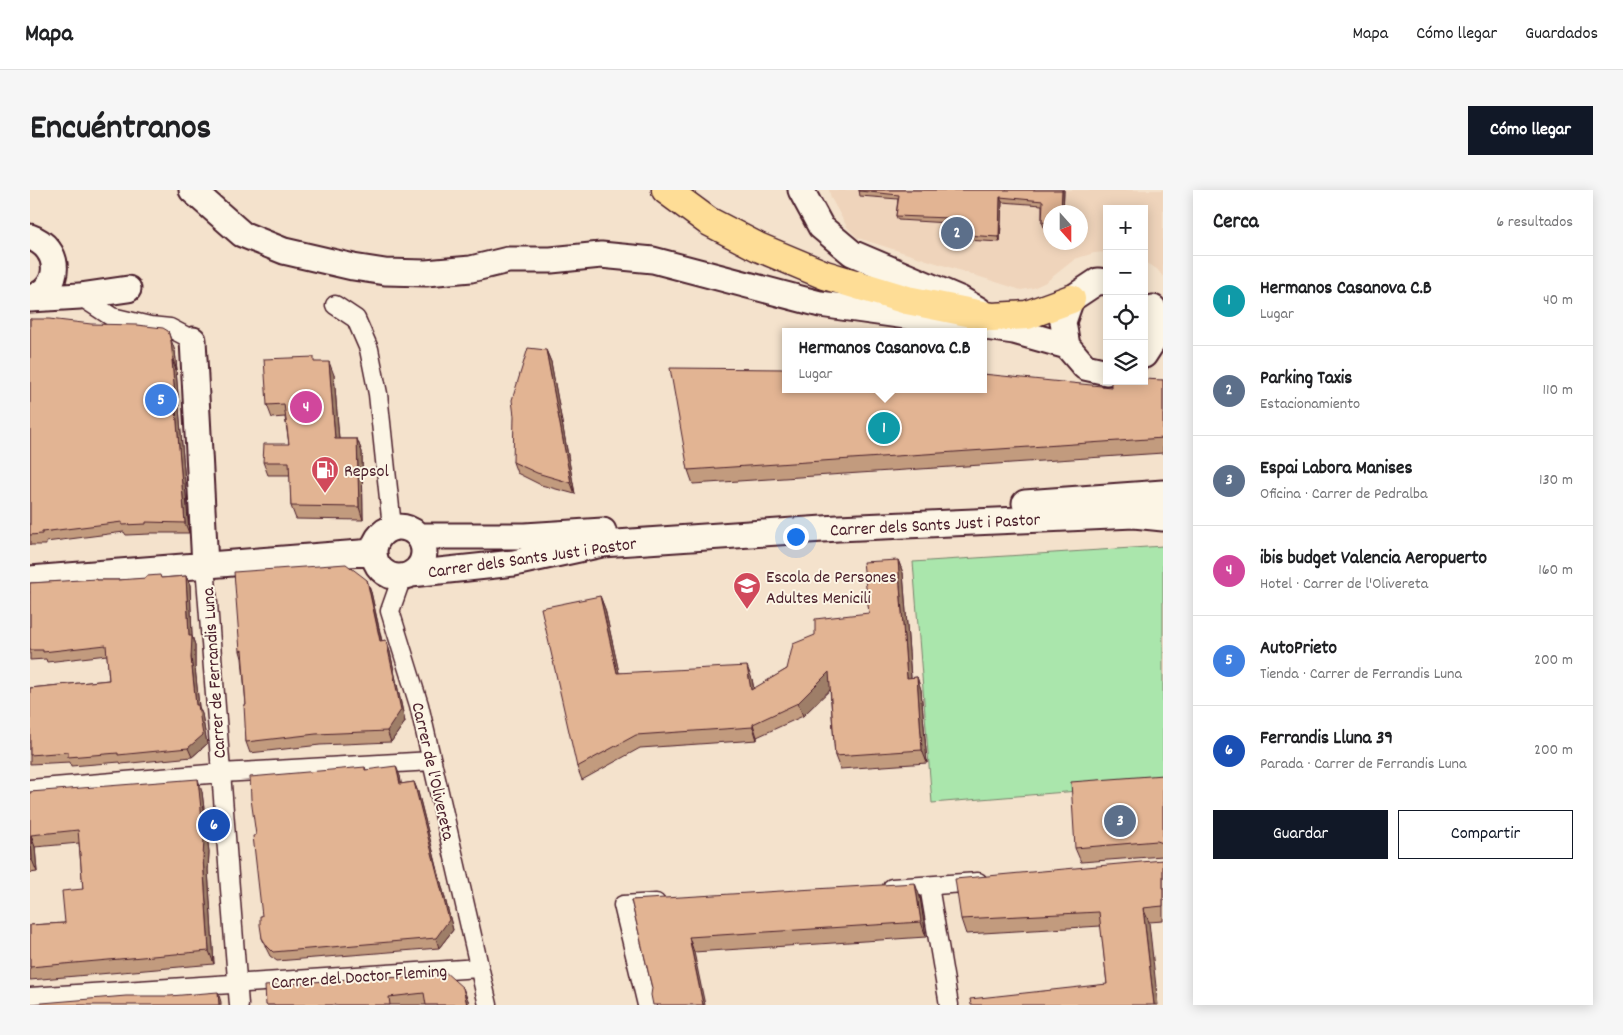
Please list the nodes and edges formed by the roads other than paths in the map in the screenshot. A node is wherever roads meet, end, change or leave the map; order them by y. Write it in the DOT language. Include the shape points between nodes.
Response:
graph roads {
  1 [pos="192,190"];
  2 [pos="666,190"];
  3 [pos="801,190"];
  4 [pos="30,237"];
  5 [pos="1103,282"];
  6 [pos="128,289"];
  7 [pos="80,296"];
  8 [pos="30,299"];
  9 [pos="1071,299"];
  10 [pos="335,305"];
  11 [pos="1153,306"];
  12 [pos="992,317"];
  13 [pos="193,340"];
  14 [pos="1067,346"];
  15 [pos="1148,349"];
  16 [pos="1163,358"];
  17 [pos="1148,361"];
  18 [pos="1103,371"];
  19 [pos="1163,493"];
  20 [pos="1163,518"];
  21 [pos="392,527"];
  22 [pos="418,536"];
  23 [pos="373,552"];
  24 [pos="205,565"];
  25 [pos="407,575"];
  26 [pos="30,579"];
  27 [pos="432,761"];
  28 [pos="221,774"];
  29 [pos="30,789"];
  30 [pos="997,880"];
  31 [pos="929,886"];
  32 [pos="880,889"];
  33 [pos="672,902"];
  34 [pos="479,968"];
  35 [pos="238,985"];
  36 [pos="30,997"];
  37 [pos="239,1005"];
  38 [pos="488,1005"];
  39 [pos="647,1005"];
  40 [pos="949,1005"];
  1 -- 14 [label="main road" via="242,234 284,251 322,261 385,272 426,273 508,260 601,255 653,260 820,304 1014,331"];
  2 -- 12 [label="highway" via="708,221 824,275 908,300"];
  3 -- 12 [label="main road" via="822,227 852,253 960,299"];
  4 -- 8 [label="main road" via="51,253 54,272 46,290"];
  5 -- 9 [label="main road" via="1098,281"];
  6 -- 7 [label="main road"];
  7 -- 8 [label="main road"];
  7 -- 13 [label="street" via="112,317 170,328"];
  9 -- 12 [label="highway" via="1027,315"];
  9 -- 14 [label="main road" via="1063,322"];
  10 -- 21 [label="street" via="356,319 370,349"];
  11 -- 15 [label="main road" via="1155,338"];
  13 -- 24 [label="main road, Carrer de Ferrandis Luna"];
  14 -- 18 [label="main road" via="1085,367"];
  16 -- 17 [label="main road"];
  19 -- 22 [label="main road, Carrer dels Sants Just i Pastor" via="525,536"];
  20 -- 25 [label="main road, Carrer dels Sants Just i Pastor" via="1134,515 848,528 602,544 514,563"];
  21 -- 22 [label="main road" via="406,528"];
  21 -- 23 [label="main road" via="378,536"];
  22 -- 25 [label="main road" via="424,557 417,569"];
  23 -- 24 [label="main road"];
  23 -- 25 [label="main road" via="379,568 386,573"];
  24 -- 26 [label="main road"];
  24 -- 28 [label="street, Carrer de Ferrandis Luna"];
  25 -- 27 [label="street, Carrer de l'Olivereta" via="390,611 419,705"];
  27 -- 28 [label="street"];
  27 -- 34 [label="street, Carrer de l'Olivereta"];
  28 -- 29 [label="street"];
  28 -- 35 [label="street, Carrer de Ferrandis Luna"];
  30 -- 31 [label="street"];
  31 -- 32 [label="street"];
  31 -- 40 [label="street"];
  33 -- 39 [label="street" via="623,905"];
  34 -- 35 [label="street, Carrer del Doctor Fleming"];
  34 -- 38 [label="street, Carrer de l'Olivereta"];
  35 -- 36 [label="street, Carrer del Doctor Fleming"];
  35 -- 37 [label="street, Carrer de Ferrandis Luna"];
}
